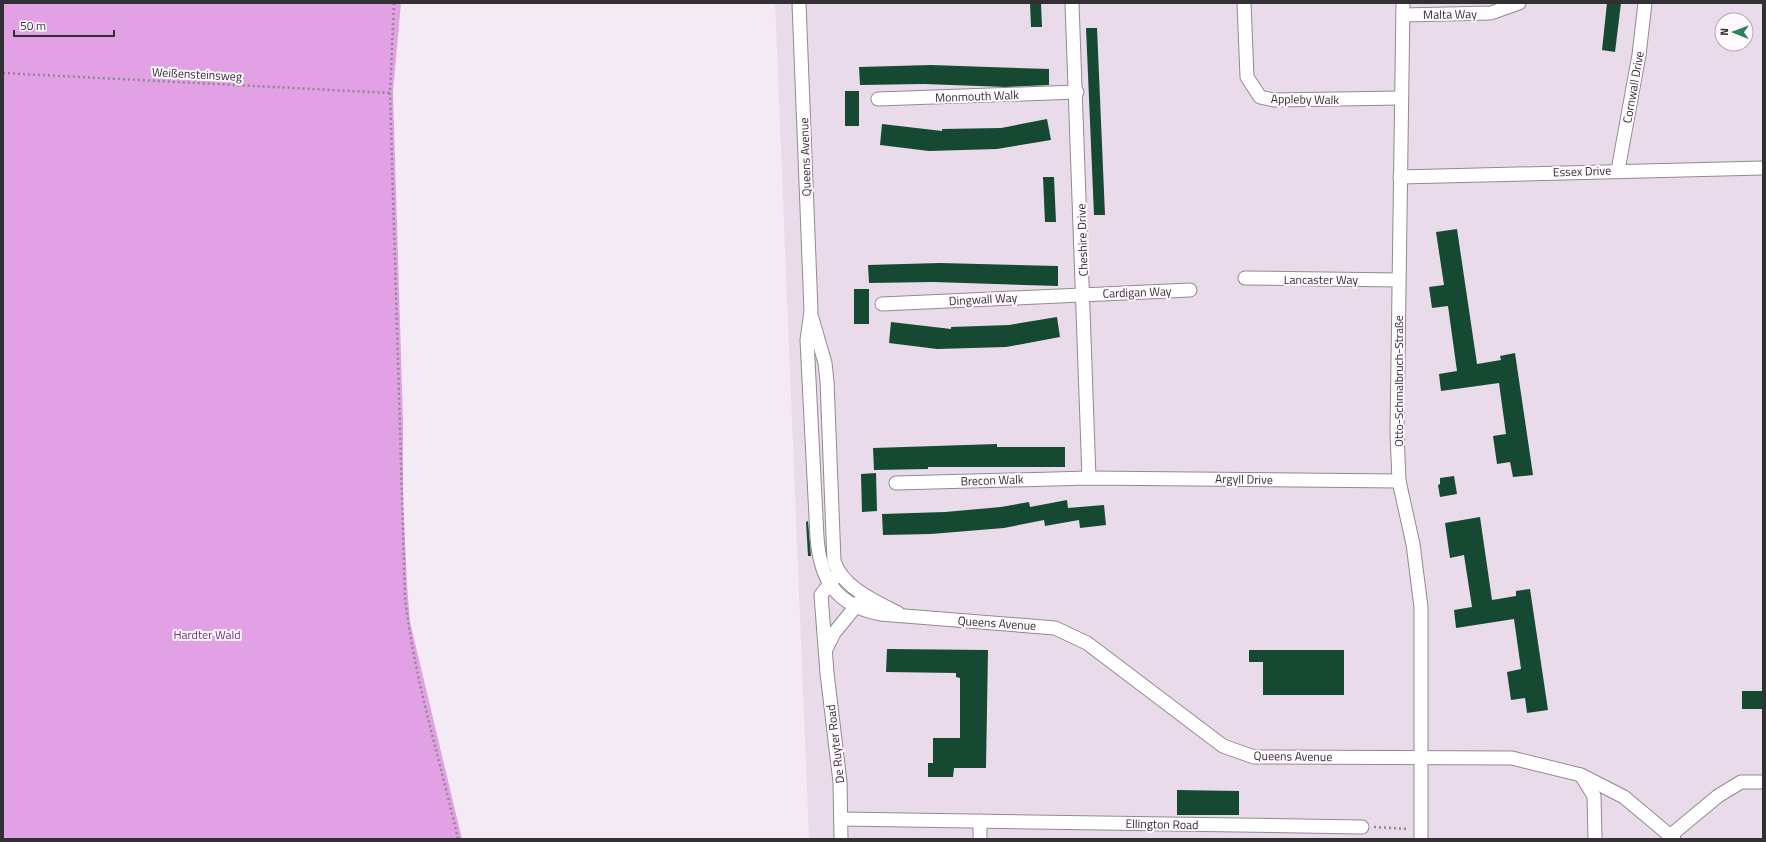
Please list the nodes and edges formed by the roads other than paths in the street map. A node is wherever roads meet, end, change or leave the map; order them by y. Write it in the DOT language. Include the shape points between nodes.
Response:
graph roads {
  1 [pos="799,3"];
  2 [pos="1072,3"];
  3 [pos="1244,3"];
  4 [pos="1518,3"];
  5 [pos="1645,3"];
  6 [pos="1403,9"];
  7 [pos="1077,92"];
  8 [pos="1401,98"];
  9 [pos="878,100"];
  10 [pos="1763,168"];
  11 [pos="1618,170"];
  12 [pos="1400,177"];
  13 [pos="1244,278"];
  14 [pos="1398,280"];
  15 [pos="1190,290"];
  16 [pos="1084,294"];
  17 [pos="882,304"];
  18 [pos="810,311"];
  19 [pos="1089,478"];
  20 [pos="1399,481"];
  21 [pos="896,483"];
  22 [pos="839,574"];
  23 [pos="829,583"];
  24 [pos="866,595"];
  25 [pos="856,606"];
  26 [pos="905,617"];
  27 [pos="826,649"];
  28 [pos="1422,756"];
  29 [pos="1581,775"];
  30 [pos="1763,781"];
  31 [pos="841,819"];
  32 [pos="980,821"];
  33 [pos="1362,827"];
  34 [pos="1421,834"];
  35 [pos="1673,837"];
  36 [pos="841,839"];
  37 [pos="980,839"];
  38 [pos="1595,839"];
  1 -- 18 [label="lane, Queens Avenue"];
  2 -- 7 [label="lane, Cheshire Drive"];
  3 -- 8 [label="lane, Appleby Walk" via="1247,77 1260,97 1274,100"];
  4 -- 6 [label="lane, Malta Way" via="1492,13"];
  5 -- 11 [label="lane, Cornwall Drive" via="1639,55"];
  6 -- 8 [label="lane, Otto-Schmalbruch-Straße"];
  7 -- 9 [label="lane, Monmouth Walk"];
  7 -- 16 [label="lane, Cheshire Drive"];
  8 -- 12 [label="lane, Otto-Schmalbruch-Straße"];
  10 -- 11 [label="lane, Essex Drive"];
  11 -- 12 [label="lane, Essex Drive"];
  12 -- 14 [label="lane, Otto-Schmalbruch-Straße"];
  13 -- 14 [label="lane, Lancaster Way"];
  14 -- 20 [label="lane, Otto-Schmalbruch-Straße"];
  15 -- 16 [label="lane, Cardigan Way"];
  16 -- 17 [label="lane, Dingwall Way"];
  16 -- 19 [label="lane, Cheshire Drive"];
  18 -- 22 [label="lane, Queens Avenue" via="825,363 834,561"];
  18 -- 23 [label="lane, Queens Avenue" via="807,340 818,544 819,558"];
  19 -- 20 [label="lane, Argyll Drive"];
  19 -- 21 [label="lane, Brecon Walk"];
  20 -- 28 [label="lane, Otto-Schmalbruch-Straße" via="1413,544 1421,607"];
  22 -- 23 [label="lane, De Ruyter Road"];
  22 -- 24 [label="lane, Queens Avenue" via="846,582"];
  23 -- 25 [label="lane, Queens Avenue"];
  23 -- 27 [label="lane, De Ruyter Road" via="821,595"];
  24 -- 25 [label="lane"];
  24 -- 26 [label="lane, Queens Avenue"];
  25 -- 26 [label="lane, Queens Avenue" via="873,613"];
  25 -- 27 [label="lane" via="834,633"];
  26 -- 28 [label="lane, Queens Avenue" via="1055,628 1087,643 1223,746 1254,757"];
  27 -- 31 [label="lane, De Ruyter Road" via="840,782"];
  28 -- 29 [label="lane, Queens Avenue" via="1512,758"];
  28 -- 34 [label="lane, Otto-Schmalbruch-Straße"];
  29 -- 35 [label="lane, Queens Avenue" via="1624,797"];
  29 -- 38 [label="lane" via="1594,796"];
  30 -- 35 [label="lane" via="1741,782 1718,796"];
  31 -- 32 [label="lane, Ellington Road"];
  31 -- 36 [label="lane, De Ruyter Road"];
  32 -- 33 [label="lane, Ellington Road"];
  32 -- 37 [label="lane"];
}
